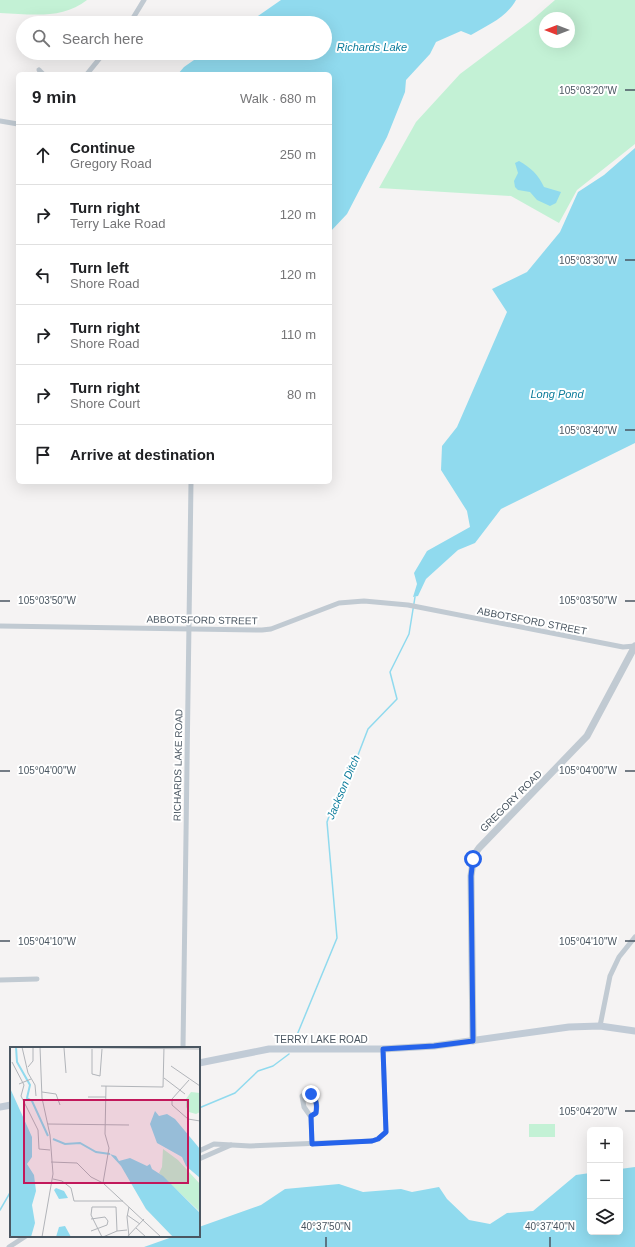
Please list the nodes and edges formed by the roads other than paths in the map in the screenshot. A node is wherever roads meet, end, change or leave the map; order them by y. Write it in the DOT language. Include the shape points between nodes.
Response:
graph roads {
  1 [pos="144,0"];
  2 [pos="134,16"];
  3 [pos="98,60"];
  4 [pos="89,72"];
  5 [pos="0,121"];
  6 [pos="16,124"];
  7 [pos="191,484"];
  8 [pos="0,626"];
  9 [pos="189,628"];
  10 [pos="635,646"];
  11 [pos="635,937"];
  12 [pos="37,979"];
  13 [pos="0,980"];
  14 [pos="600,1026"];
  15 [pos="635,1031"];
  16 [pos="473,1041"];
  17 [pos="183,1047"];
  18 [pos="383,1049"];
  19 [pos="200,1062"];
  20 [pos="10,1105"];
  21 [pos="0,1107"];
  22 [pos="311,1117"];
  23 [pos="312,1144"];
  24 [pos="231,1145"];
  25 [pos="200,1151"];
  26 [pos="200,1159"];
  27 [pos="24,1237"];
  28 [pos="9,1247"];
  1 -- 2 [label="street"];
  3 -- 4 [label="street"];
  5 -- 6 [label="street"];
  7 -- 9 [label="street, RICHARDS LAKE ROAD"];
  8 -- 9 [label="street, ABBOTSFORD STREET"];
  9 -- 10 [label="street, ABBOTSFORD STREET" via="271,629 339,603 364,602 408,605 623,647"];
  9 -- 17 [label="street, RICHARDS LAKE ROAD"];
  10 -- 16 [label="street, GREGORY ROAD" via="587,736 474,855 471,876"];
  11 -- 14 [label="street" via="619,957 610,976"];
  12 -- 13 [label="street"];
  14 -- 15 [label="main road, TERRY LAKE ROAD"];
  14 -- 16 [label="main road, TERRY LAKE ROAD" via="552,1028"];
  16 -- 18 [label="main road, TERRY LAKE ROAD"];
  18 -- 19 [label="main road, TERRY LAKE ROAD" via="269,1049"];
  18 -- 23 [label="street" via="386,1127 383,1135 372,1141"];
  20 -- 21 [label="main road"];
  22 -- 23 [label="street"];
  23 -- 24 [label="street"];
  24 -- 25 [label="street" via="214,1144"];
  24 -- 26 [label="street"];
  27 -- 28 [label="street"];
}
